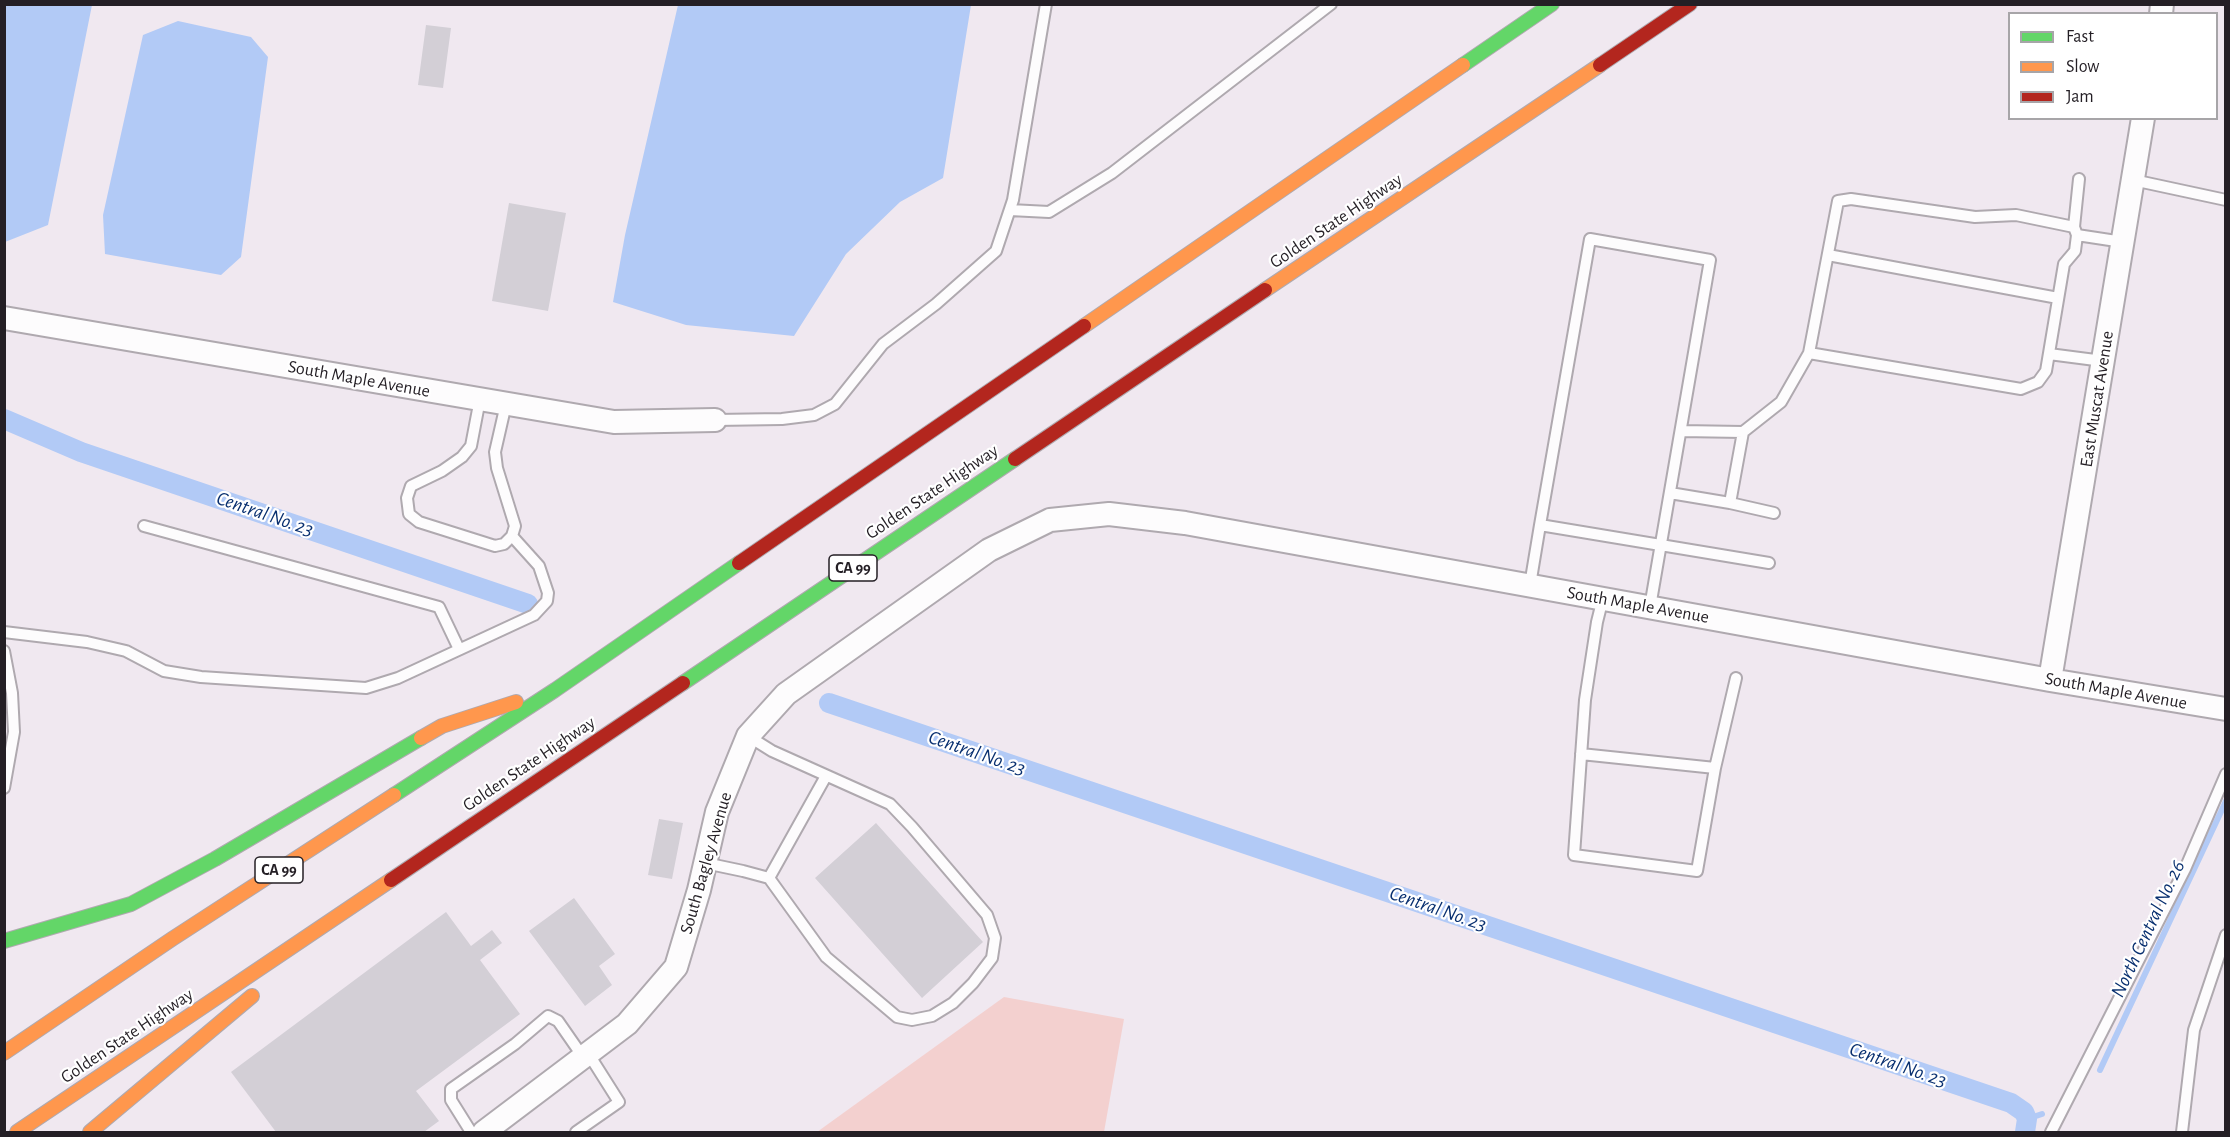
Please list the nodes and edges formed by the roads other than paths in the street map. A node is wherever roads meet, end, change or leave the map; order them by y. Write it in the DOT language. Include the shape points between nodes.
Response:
graph roads {
  1 [pos="1046,4"];
  2 [pos="1330,4"];
  3 [pos="1552,4"];
  4 [pos="1690,4"];
  5 [pos="2143,120"];
  6 [pos="2079,179"];
  7 [pos="2133,180"];
  8 [pos="2226,200"];
  9 [pos="1010,210"];
  10 [pos="2075,231"];
  11 [pos="2123,242"];
  12 [pos="1828,255"];
  13 [pos="2058,298"];
  14 [pos="4,318"];
  15 [pos="1809,352"];
  16 [pos="2049,354"];
  17 [pos="2103,361"];
  18 [pos="480,399"];
  19 [pos="506,404"];
  20 [pos="715,420"];
  21 [pos="1680,431"];
  22 [pos="1743,432"];
  23 [pos="1670,493"];
  24 [pos="1730,503"];
  25 [pos="1774,513"];
  26 [pos="1050,520"];
  27 [pos="1540,525"];
  28 [pos="144,526"];
  29 [pos="512,536"];
  30 [pos="1661,545"];
  31 [pos="1769,563"];
  32 [pos="1530,585"];
  33 [pos="1603,598"];
  34 [pos="1650,607"];
  35 [pos="4,632"];
  36 [pos="459,649"];
  37 [pos="4,651"];
  38 [pos="1736,678"];
  39 [pos="2050,680"];
  40 [pos="555,690"];
  41 [pos="2226,709"];
  42 [pos="748,736"];
  43 [pos="1581,754"];
  44 [pos="1714,768"];
  45 [pos="2226,774"];
  46 [pos="826,776"];
  47 [pos="4,788"];
  48 [pos="705,863"];
  49 [pos="769,878"];
  50 [pos="384,885"];
  51 [pos="2226,935"];
  52 [pos="4,941"];
  53 [pos="285,968"];
  54 [pos="267,984"];
  55 [pos="4,1053"];
  56 [pos="586,1055"];
  57 [pos="17,1132"];
  58 [pos="90,1132"];
  59 [pos="482,1132"];
  60 [pos="576,1132"];
  61 [pos="2051,1132"];
  62 [pos="2182,1132"];
  1 -- 9 [label="lane"];
  2 -- 9 [label="lane" via="1112,173 1049,212"];
  3 -- 40 [label="highway, CA 99"];
  4 -- 50 [label="highway, Golden State Highway / CA 99"];
  5 -- 7 [label="street, East Muscat Avenue"];
  6 -- 10 [label="lane"];
  7 -- 8 [label="lane"];
  7 -- 11 [label="street, East Muscat Avenue"];
  9 -- 20 [label="lane" via="996,251 883,344 835,404 814,415"];
  10 -- 11 [label="lane"];
  10 -- 12 [label="lane" via="2016,215 1975,217 1845,198 1838,201"];
  10 -- 13 [label="lane" via="2075,251 2064,264"];
  11 -- 17 [label="street, East Muscat Avenue"];
  12 -- 13 [label="lane"];
  12 -- 15 [label="lane"];
  13 -- 16 [label="lane"];
  14 -- 18 [label="street, South Maple Avenue"];
  15 -- 16 [label="lane" via="2021,389 2038,382 2046,371"];
  15 -- 22 [label="lane" via="1781,402"];
  16 -- 17 [label="lane"];
  17 -- 39 [label="street, East Muscat Avenue"];
  18 -- 19 [label="street, South Maple Avenue"];
  18 -- 29 [label="lane" via="471,446 442,471 411,486 407,498 409,514 419,522 495,546"];
  19 -- 20 [label="street, South Maple Avenue" via="614,422"];
  19 -- 29 [label="lane" via="495,452 515,526"];
  21 -- 22 [label="lane"];
  21 -- 23 [label="lane"];
  21 -- 27 [label="lane" via="1710,260 1590,239"];
  22 -- 24 [label="lane"];
  23 -- 24 [label="lane"];
  23 -- 30 [label="lane"];
  24 -- 25 [label="lane"];
  26 -- 32 [label="street, South Maple Avenue" via="1109,514 1185,523"];
  26 -- 42 [label="street, South Bagley Avenue" via="989,550 795,687"];
  27 -- 30 [label="lane"];
  27 -- 32 [label="lane"];
  28 -- 36 [label="lane" via="439,607"];
  29 -- 36 [label="lane" via="539,566 547,601 534,615"];
  30 -- 31 [label="lane"];
  30 -- 34 [label="lane"];
  32 -- 33 [label="street, South Maple Avenue"];
  33 -- 34 [label="street, South Maple Avenue"];
  33 -- 43 [label="lane" via="1585,700"];
  34 -- 39 [label="street, South Maple Avenue"];
  35 -- 36 [label="lane" via="126,651 164,671 346,688 366,688 398,678"];
  37 -- 47 [label="lane" via="14,732"];
  38 -- 44 [label="lane"];
  39 -- 41 [label="street, South Maple Avenue"];
  40 -- 52 [label="highway" via="442,726 131,904"];
  40 -- 55 [label="highway, CA 99"];
  42 -- 46 [label="lane"];
  42 -- 48 [label="street, South Bagley Avenue" via="717,812"];
  43 -- 44 [label="lane"];
  43 -- 44 [label="lane" via="1574,855 1697,871"];
  45 -- 61 [label="lane" via="2185,869"];
  46 -- 49 [label="lane"];
  46 -- 49 [label="lane" via="890,804 912,827 987,915 995,938 992,958 953,1003 932,1016 912,1020 897,1017 826,957"];
  48 -- 49 [label="lane"];
  48 -- 56 [label="street, South Bagley Avenue" via="676,967 627,1024"];
  50 -- 53 [label="highway"];
  50 -- 57 [label="highway, Golden State Highway / CA 99"];
  51 -- 62 [label="lane" via="2194,1030"];
  54 -- 58 [label="highway"];
  56 -- 59 [label="street, South Bagley Avenue"];
  56 -- 59 [label="lane" via="558,1021 548,1016 451,1089 451,1100"];
  56 -- 60 [label="lane" via="619,1102"];
}
